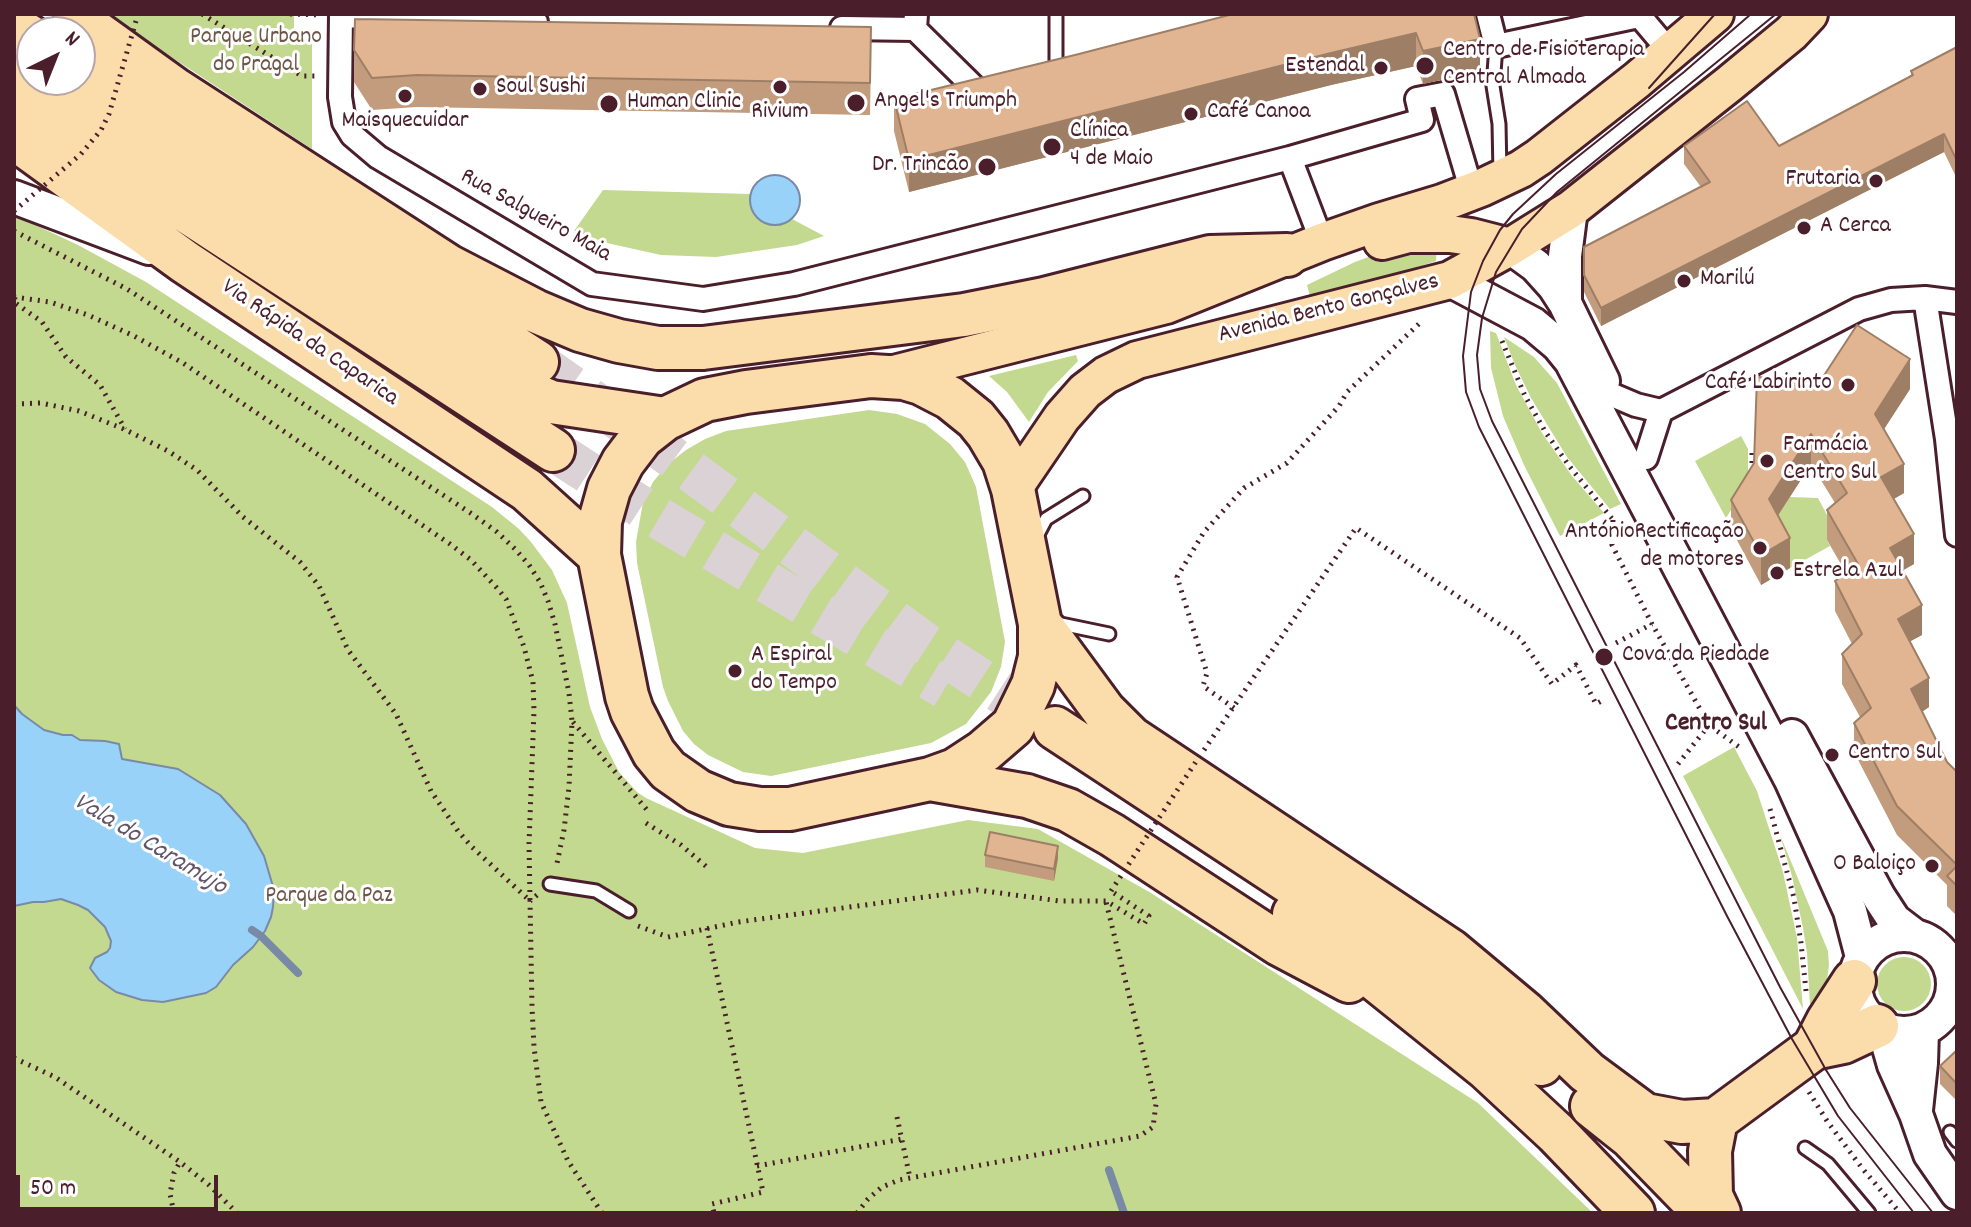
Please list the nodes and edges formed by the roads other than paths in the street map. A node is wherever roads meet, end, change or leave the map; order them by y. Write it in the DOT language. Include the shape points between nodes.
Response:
graph roads {
  1 [pos="76,14"];
  2 [pos="1056,14"];
  3 [pos="1488,14"];
  4 [pos="1809,14"];
  5 [pos="341,15"];
  6 [pos="1638,15"];
  7 [pos="516,18"];
  8 [pos="1707,19"];
  9 [pos="915,21"];
  10 [pos="564,23"];
  11 [pos="819,27"];
  12 [pos="1496,46"];
  13 [pos="1670,52"];
  14 [pos="96,72"];
  15 [pos="1056,77"];
  16 [pos="1012,89"];
  17 [pos="69,96"];
  18 [pos="14,99"];
  19 [pos="14,138"];
  20 [pos="1290,158"];
  21 [pos="14,166"];
  22 [pos="1486,186"];
  23 [pos="93,194"];
  24 [pos="14,197"];
  25 [pos="1571,209"];
  26 [pos="1510,247"];
  27 [pos="1304,249"];
  28 [pos="185,262"];
  29 [pos="448,266"];
  30 [pos="1450,280"];
  31 [pos="1925,298"];
  32 [pos="1957,302"];
  33 [pos="1565,303"];
  34 [pos="1166,305"];
  35 [pos="537,362"];
  36 [pos="886,376"];
  37 [pos="746,392"];
  38 [pos="1610,394"];
  39 [pos="1661,411"];
  40 [pos="665,419"];
  41 [pos="1952,442"];
  42 [pos="553,450"];
  43 [pos="1646,458"];
  44 [pos="1013,489"];
  45 [pos="1083,496"];
  46 [pos="1957,535"];
  47 [pos="1026,554"];
  48 [pos="599,555"];
  49 [pos="1039,617"];
  50 [pos="1109,634"];
  51 [pos="930,779"];
  52 [pos="550,884"];
  53 [pos="629,911"];
  54 [pos="1915,936"];
  55 [pos="1858,969"];
  56 [pos="1955,974"];
  57 [pos="1429,1024"];
  58 [pos="1938,1025"];
  59 [pos="1881,1028"];
  60 [pos="1811,1044"];
  61 [pos="1587,1072"];
  62 [pos="1916,1114"];
  63 [pos="1716,1120"];
  64 [pos="1631,1137"];
  65 [pos="1805,1148"];
  66 [pos="1957,1193"];
  67 [pos="1633,1213"];
  68 [pos="1705,1213"];
  69 [pos="1719,1213"];
  70 [pos="1869,1213"];
  1 -- 29 [label="highway" via="176,90"];
  2 -- 15 [label="lane"];
  3 -- 12 [label="street"];
  4 -- 25 [label="main road, Avenida Bento Gonçalves"];
  5 -- 7 [label="street"];
  5 -- 20 [label="street, Rua Salgueiro Maia" via="340,97 352,135 378,157 592,284 703,299 794,284"];
  6 -- 12 [label="street"];
  6 -- 13 [label="street"];
  7 -- 10 [label="street"];
  8 -- 13 [label="main road"];
  9 -- 11 [label="street"];
  9 -- 16 [label="street" via="983,96"];
  12 -- 22 [label="lane" via="1493,86 1499,124"];
  13 -- 22 [label="main road" via="1539,157"];
  14 -- 35 [label="highway"];
  17 -- 40 [label="highway" via="517,388 551,402"];
  18 -- 42 [label="highway"];
  19 -- 23 [label="highway, Via Rápida da Caparica"];
  20 -- 22 [label="street, Rua Salgueiro Maia" via="1422,120 1417,99 1443,94"];
  20 -- 27 [label="street"];
  21 -- 23 [label="highway"];
  22 -- 27 [label="main road"];
  23 -- 28 [label="highway, Via Rápida da Caparica"];
  24 -- 28 [label="main road"];
  25 -- 26 [label="main road, Avenida Bento Gonçalves"];
  25 -- 33 [label="main road"];
  26 -- 30 [label="main road, Avenida Bento Gonçalves"];
  26 -- 33 [label="main road" via="1536,266"];
  26 -- 34 [label="main road" via="1460,234 1408,234 1252,289"];
  27 -- 29 [label="highway" via="1210,257 964,315 703,348 658,348 580,330"];
  27 -- 34 [label="main road"];
  28 -- 48 [label="highway, Via Rápida da Caparica" via="527,490"];
  29 -- 37 [label="highway" via="526,324 574,351"];
  30 -- 44 [label="main road, Avenida Bento Gonçalves" via="1126,365 1085,391"];
  30 -- 55 [label="main road" via="1533,324 1571,361 1791,780 1850,911"];
  31 -- 32 [label="street"];
  31 -- 39 [label="street" via="1859,309"];
  31 -- 41 [label="street"];
  33 -- 38 [label="main road"];
  34 -- 36 [label="main road"];
  36 -- 37 [label="highway"];
  36 -- 44 [label="highway" via="921,383 964,408 996,446"];
  37 -- 40 [label="highway" via="705,400"];
  38 -- 39 [label="street"];
  38 -- 43 [label="main road"];
  39 -- 43 [label="street"];
  40 -- 48 [label="highway" via="642,437 609,489 600,521"];
  41 -- 46 [label="street"];
  43 -- 54 [label="main road" via="1879,897 1894,920"];
  44 -- 47 [label="highway"];
  45 -- 47 [label="lane" via="1046,519"];
  47 -- 49 [label="highway"];
  48 -- 51 [label="highway" via="632,711 654,753 684,782 729,804 774,810"];
  49 -- 50 [label="lane"];
  49 -- 51 [label="highway" via="1040,657 1013,726 955,770"];
  49 -- 61 [label="highway" via="1104,711 1131,738 1451,951"];
  51 -- 57 [label="highway" via="1027,796 1068,810 1279,944"];
  52 -- 53 [label="lane" via="596,891"];
  54 -- 55 [label="main road" via="1877,943"];
  54 -- 56 [label="main road" via="1932,943"];
  55 -- 59 [label="main road" via="1860,1007"];
  55 -- 60 [label="highway"];
  56 -- 58 [label="main road" via="1948,1009"];
  57 -- 64 [label="highway" via="1297,915 1048,740 1385,945"];
  57 -- 67 [label="highway" via="1486,1068"];
  58 -- 59 [label="main road" via="1903,1034"];
  58 -- 62 [label="main road" via="1921,1063"];
  59 -- 60 [label="highway" via="1843,1042"];
  59 -- 62 [label="main road"];
  60 -- 63 [label="highway"];
  61 -- 63 [label="highway" via="1645,1115 1682,1122"];
  61 -- 64 [label="highway"];
  62 -- 66 [label="main road" via="1930,1154"];
  63 -- 69 [label="highway" via="1711,1196"];
  64 -- 68 [label="highway"];
  65 -- 70 [label="lane" via="1828,1164"];
}
